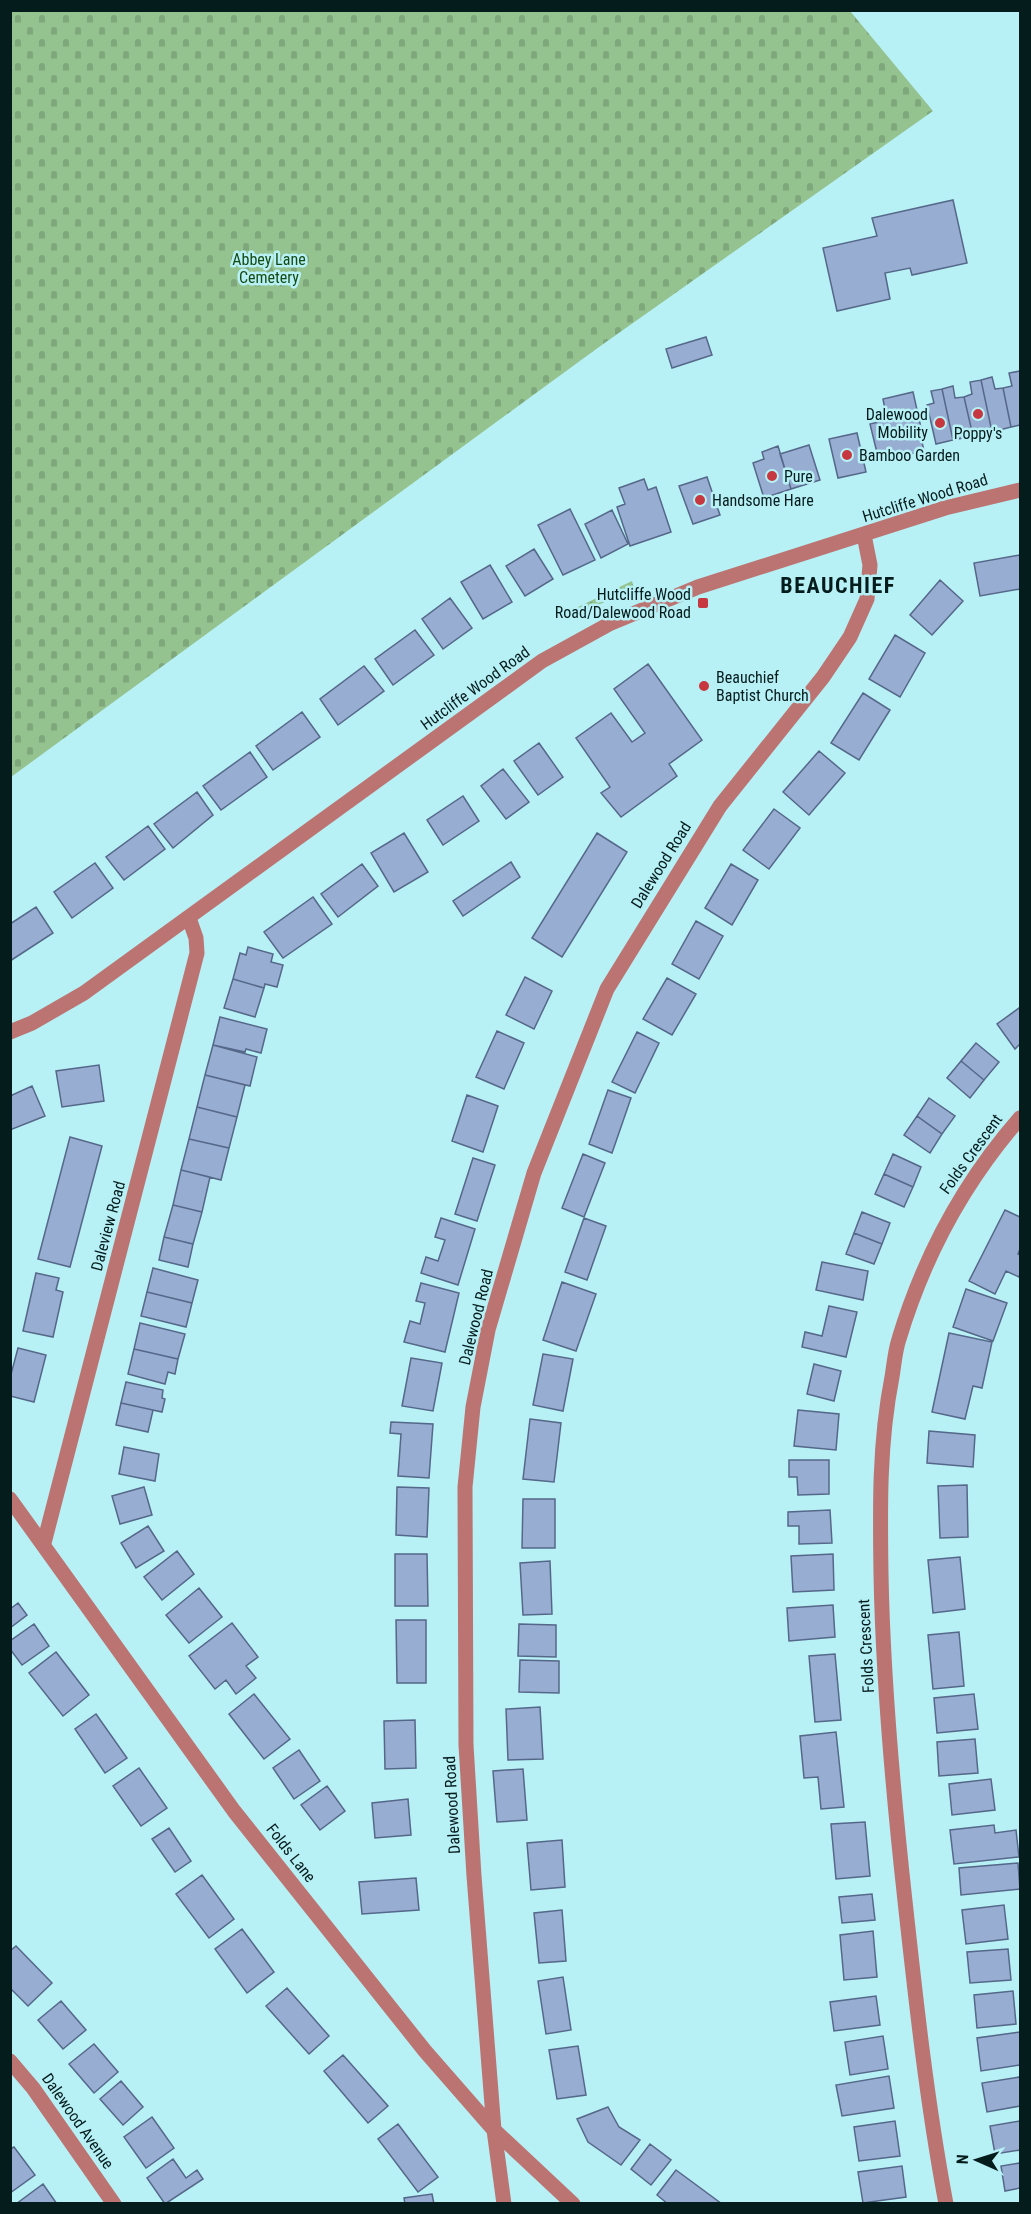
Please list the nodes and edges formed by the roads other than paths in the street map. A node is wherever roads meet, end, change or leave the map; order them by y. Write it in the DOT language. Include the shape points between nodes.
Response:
graph roads {
  1 [pos="1020,490"];
  2 [pos="864,535"];
  3 [pos="189,918"];
  4 [pos="10,1032"];
  5 [pos="1020,1118"];
  6 [pos="10,1499"];
  7 [pos="44,1543"];
  8 [pos="10,2061"];
  9 [pos="494,2130"];
  10 [pos="114,2204"];
  11 [pos="504,2204"];
  12 [pos="573,2204"];
  13 [pos="946,2204"];
  1 -- 2 [label="street, Hutcliffe Wood Road" via="945,508"];
  2 -- 3 [label="street, Hutcliffe Wood Road" via="698,587 611,623 542,661"];
  2 -- 9 [label="street, Dalewood Road" via="870,565 867,599 850,637 720,806 607,989 534,1173 488,1330 473,1407 465,1487 464,1623 466,1746"];
  3 -- 4 [label="street, Hutcliffe Wood Road" via="84,993"];
  3 -- 7 [label="street, Daleview Road" via="197,953"];
  5 -- 13 [label="street, Folds Crescent" via="953,1209 923,1269 898,1341 885,1411 880,1484 882,1625 891,1771 920,2036"];
  6 -- 7 [label="street, Folds Lane"];
  7 -- 9 [label="street, Folds Lane" via="234,1811 424,2051"];
  8 -- 10 [label="street, Dalewood Avenue"];
  9 -- 11 [label="street, Dalewood Road"];
  9 -- 12 [label="street, Folds Lane"];
}
